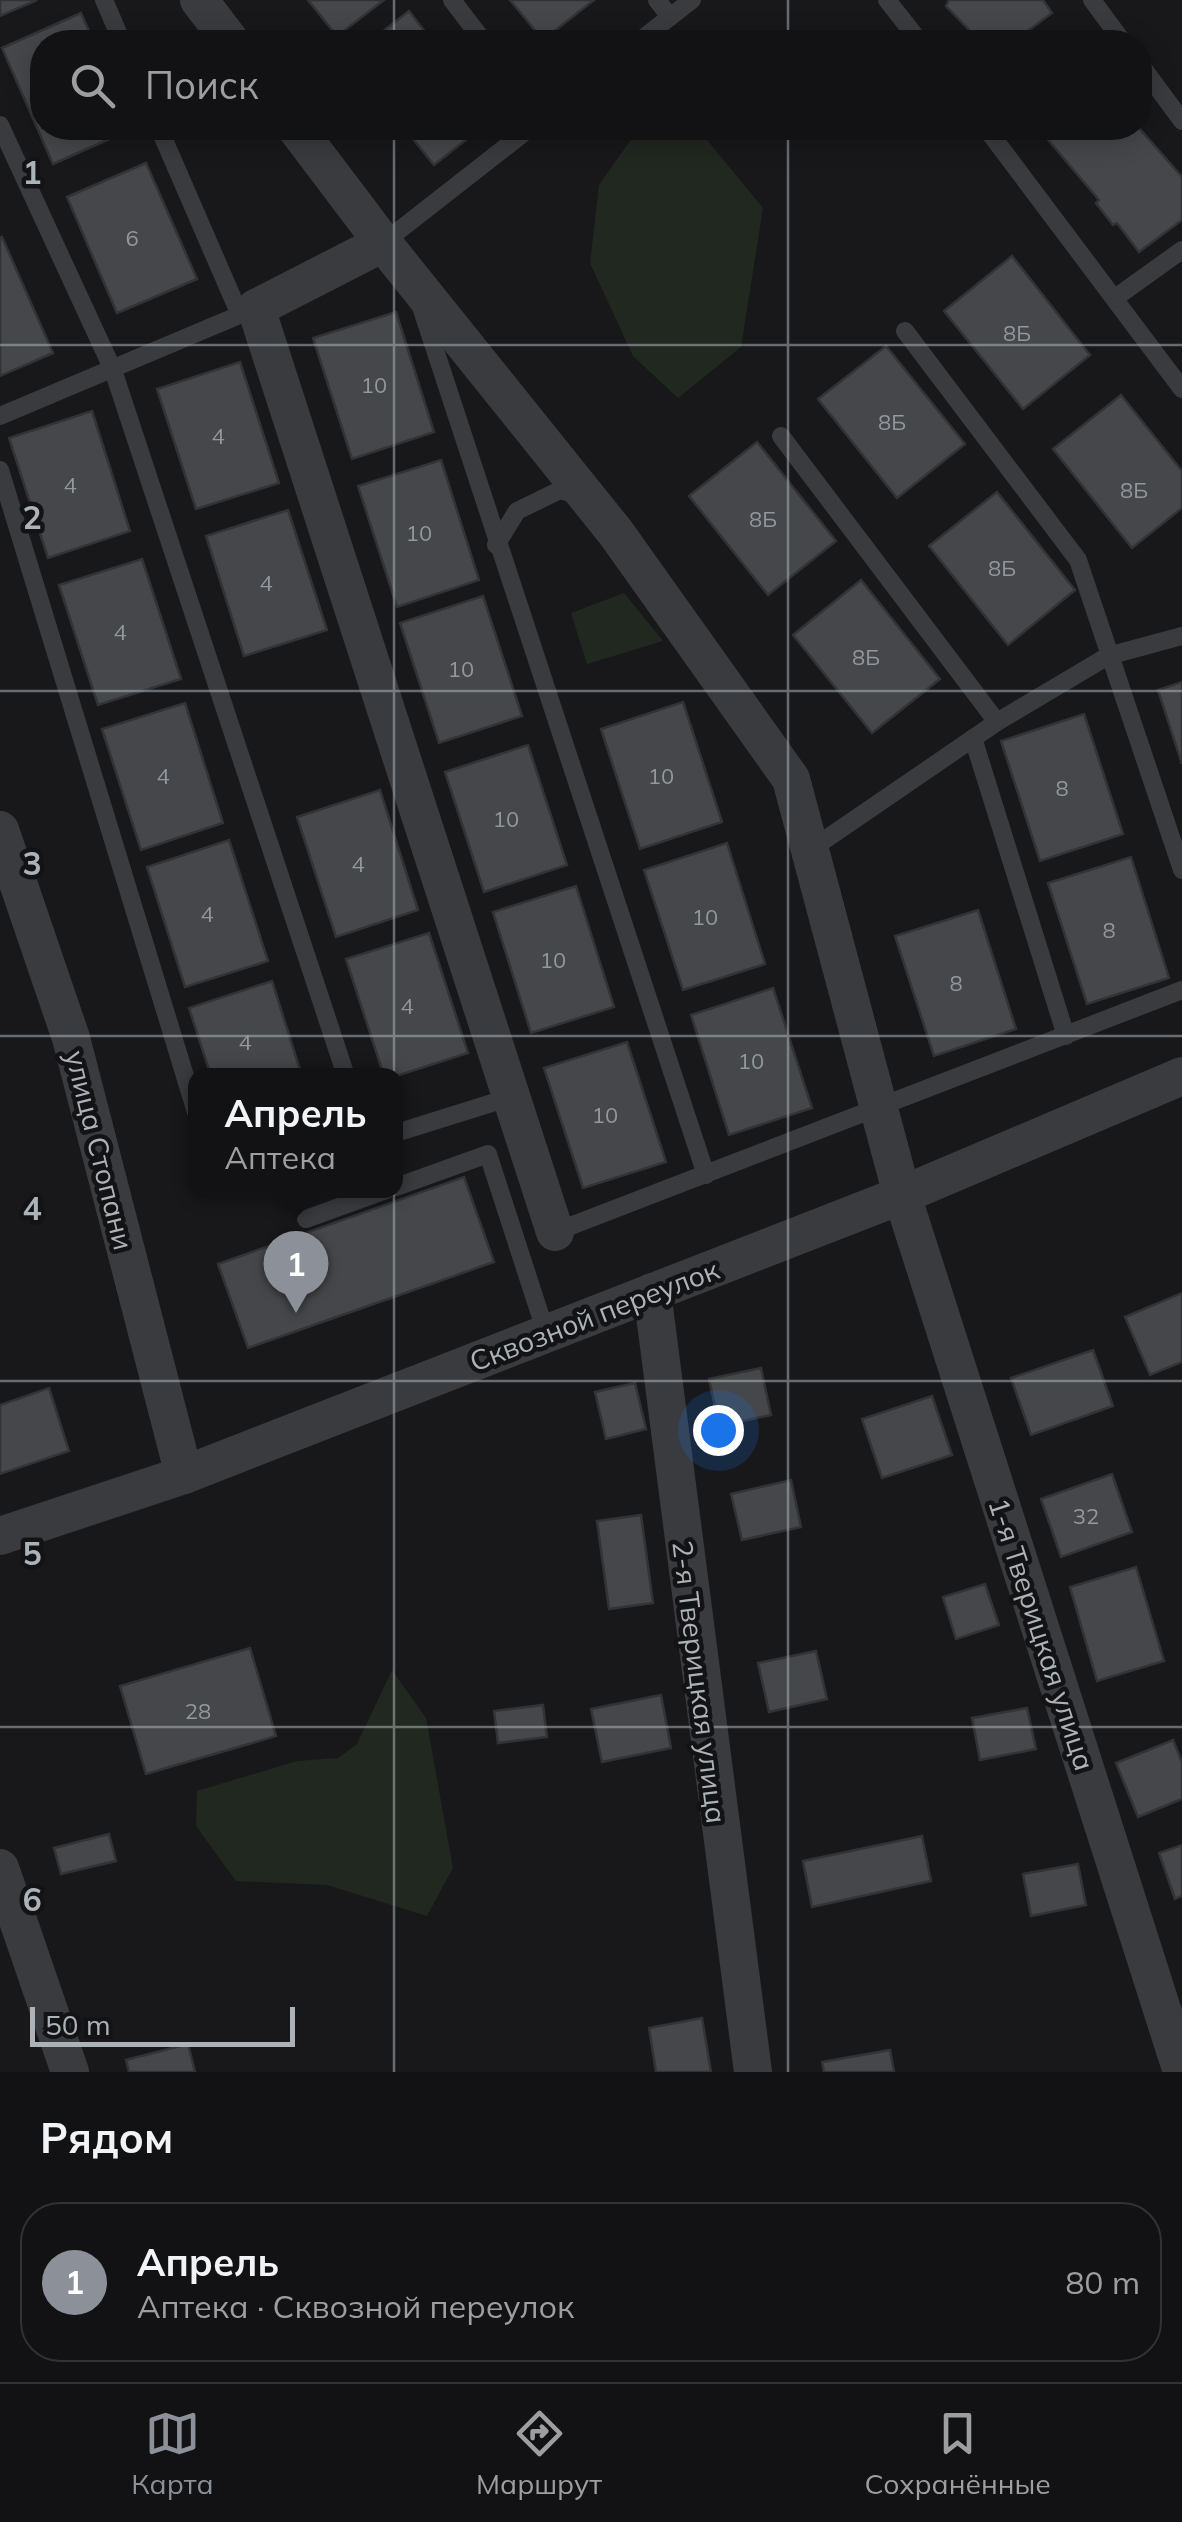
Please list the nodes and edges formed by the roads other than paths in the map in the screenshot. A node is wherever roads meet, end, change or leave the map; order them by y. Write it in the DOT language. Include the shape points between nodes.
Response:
graph roads {
  1 [pos="104,0"];
  2 [pos="199,0"];
  3 [pos="452,0"];
  4 [pos="657,0"];
  5 [pos="692,0"];
  6 [pos="886,0"];
  7 [pos="1092,0"];
  8 [pos="670,17"];
  9 [pos="117,30"];
  10 [pos="222,30"];
  11 [pos="475,30"];
  12 [pos="653,30"];
  13 [pos="910,30"];
  14 [pos="1114,30"];
  15 [pos="1152,81"];
  16 [pos="1182,122"];
  17 [pos="0,125"];
  18 [pos="165,140"];
  19 [pos="305,140"];
  20 [pos="515,140"];
  21 [pos="995,140"];
  22 [pos="383,243"];
  23 [pos="1182,250"];
  24 [pos="412,278"];
  25 [pos="1116,298"];
  26 [pos="248,312"];
  27 [pos="905,331"];
  28 [pos="113,370"];
  29 [pos="1182,389"];
  30 [pos="0,416"];
  31 [pos="782,436"];
  32 [pos="0,470"];
  33 [pos="589,499"];
  34 [pos="496,545"];
  35 [pos="1182,636"];
  36 [pos="1108,656"];
  37 [pos="997,722"];
  38 [pos="973,738"];
  39 [pos="0,830"];
  40 [pos="810,850"];
  41 [pos="1182,870"];
  42 [pos="1182,990"];
  43 [pos="1066,1036"];
  44 [pos="343,1068"];
  45 [pos="1182,1076"];
  46 [pos="188,1086"];
  47 [pos="511,1097"];
  48 [pos="880,1110"];
  49 [pos="403,1131"];
  50 [pos="706,1175"];
  51 [pos="403,1184"];
  52 [pos="902,1195"];
  53 [pos="364,1198"];
  54 [pos="306,1219"];
  55 [pos="554,1232"];
  56 [pos="652,1292"];
  57 [pos="546,1334"];
  58 [pos="184,1475"];
  59 [pos="0,1536"];
  60 [pos="0,1868"];
  61 [pos="70,2072"];
  62 [pos="753,2072"];
  63 [pos="1182,2072"];
  1 -- 9 [label="lane"];
  2 -- 10 [label="street"];
  3 -- 11 [label="lane"];
  4 -- 8 [label="lane"];
  5 -- 8 [label="lane"];
  6 -- 13 [label="lane"];
  7 -- 14 [label="lane"];
  8 -- 12 [label="lane"];
  15 -- 16 [label="lane"];
  17 -- 28 [label="lane"];
  18 -- 26 [label="lane"];
  19 -- 22 [label="street, 1-я Тверицкая улица"];
  20 -- 22 [label="lane"];
  21 -- 25 [label="lane"];
  22 -- 24 [label="street, 1-я Тверицкая улица"];
  22 -- 26 [label="street"];
  23 -- 25 [label="lane"];
  24 -- 33 [label="street, 1-я Тверицкая улица"];
  24 -- 34 [label="lane"];
  25 -- 29 [label="lane"];
  26 -- 28 [label="lane"];
  26 -- 47 [label="street"];
  27 -- 36 [label="lane" via="1078,560"];
  28 -- 30 [label="lane"];
  28 -- 44 [label="lane"];
  31 -- 37 [label="lane"];
  32 -- 46 [label="lane"];
  33 -- 34 [label="lane" via="560,490 518,510"];
  33 -- 40 [label="street, 1-я Тверицкая улица" via="791,779"];
  34 -- 50 [label="lane"];
  35 -- 36 [label="lane"];
  36 -- 37 [label="lane"];
  36 -- 41 [label="lane"];
  37 -- 38 [label="lane"];
  38 -- 40 [label="lane"];
  38 -- 43 [label="lane"];
  39 -- 58 [label="street, улица Стопани" via="72,1038"];
  40 -- 48 [label="street, 1-я Тверицкая улица"];
  42 -- 43 [label="lane"];
  43 -- 48 [label="lane"];
  45 -- 52 [label="street, Сквозной переулок"];
  47 -- 49 [label="lane"];
  47 -- 55 [label="street"];
  48 -- 50 [label="lane"];
  48 -- 52 [label="street, 1-я Тверицкая улица"];
  50 -- 55 [label="lane"];
  51 -- 57 [label="lane" via="488,1154"];
  52 -- 56 [label="street, Сквозной переулок"];
  52 -- 63 [label="street, 1-я Тверицкая улица"];
  53 -- 54 [label="lane"];
  56 -- 57 [label="street, Сквозной переулок"];
  56 -- 62 [label="street, 2-я Тверицкая улица"];
  57 -- 58 [label="street, Сквозной переулок"];
  58 -- 59 [label="street, Сквозной переулок"];
  60 -- 61 [label="street"];
}
